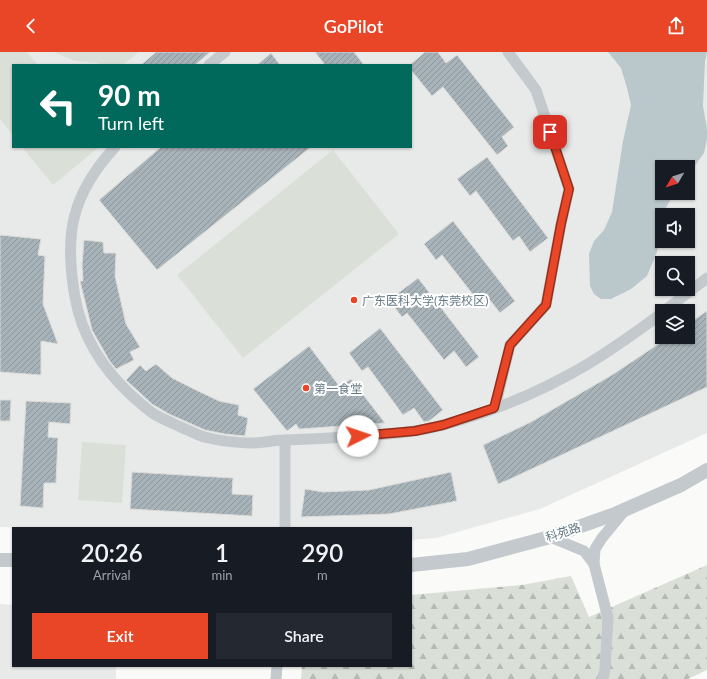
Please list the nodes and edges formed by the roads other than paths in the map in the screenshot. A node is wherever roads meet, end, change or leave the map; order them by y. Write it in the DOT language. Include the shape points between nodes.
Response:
graph roads {
  1 [pos="225,52"];
  2 [pos="508,52"];
  3 [pos="210,64"];
  4 [pos="113,148"];
  5 [pos="707,278"];
  6 [pos="673,304"];
  7 [pos="655,318"];
  8 [pos="494,408"];
  9 [pos="284,440"];
  10 [pos="707,470"];
  11 [pos="626,509"];
  12 [pos="284,527"];
  13 [pos="550,537"];
  14 [pos="0,560"];
  15 [pos="12,560"];
  16 [pos="594,564"];
  17 [pos="412,565"];
  18 [pos="277,667"];
  19 [pos="276,679"];
  20 [pos="603,679"];
  1 -- 3 [label="street"];
  2 -- 8 [label="street" via="536,90 569,189 546,305 510,345"];
  4 -- 9 [label="street" via="91,176 79,198 72,224 70,249 76,303 91,345 103,366 118,383 154,414 208,438 251,444"];
  5 -- 6 [label="street"];
  7 -- 8 [label="street" via="588,364 545,387"];
  8 -- 9 [label="street" via="443,425 415,431"];
  9 -- 12 [label="street"];
  10 -- 11 [label="street, 科苑路" via="681,485"];
  11 -- 13 [label="street, 科苑路"];
  11 -- 16 [label="street" via="595,549"];
  13 -- 16 [label="street" via="584,551"];
  13 -- 17 [label="street, 科苑路" via="468,559"];
  14 -- 15 [label="street"];
  16 -- 20 [label="street" via="608,618"];
  18 -- 19 [label="street"];
}
